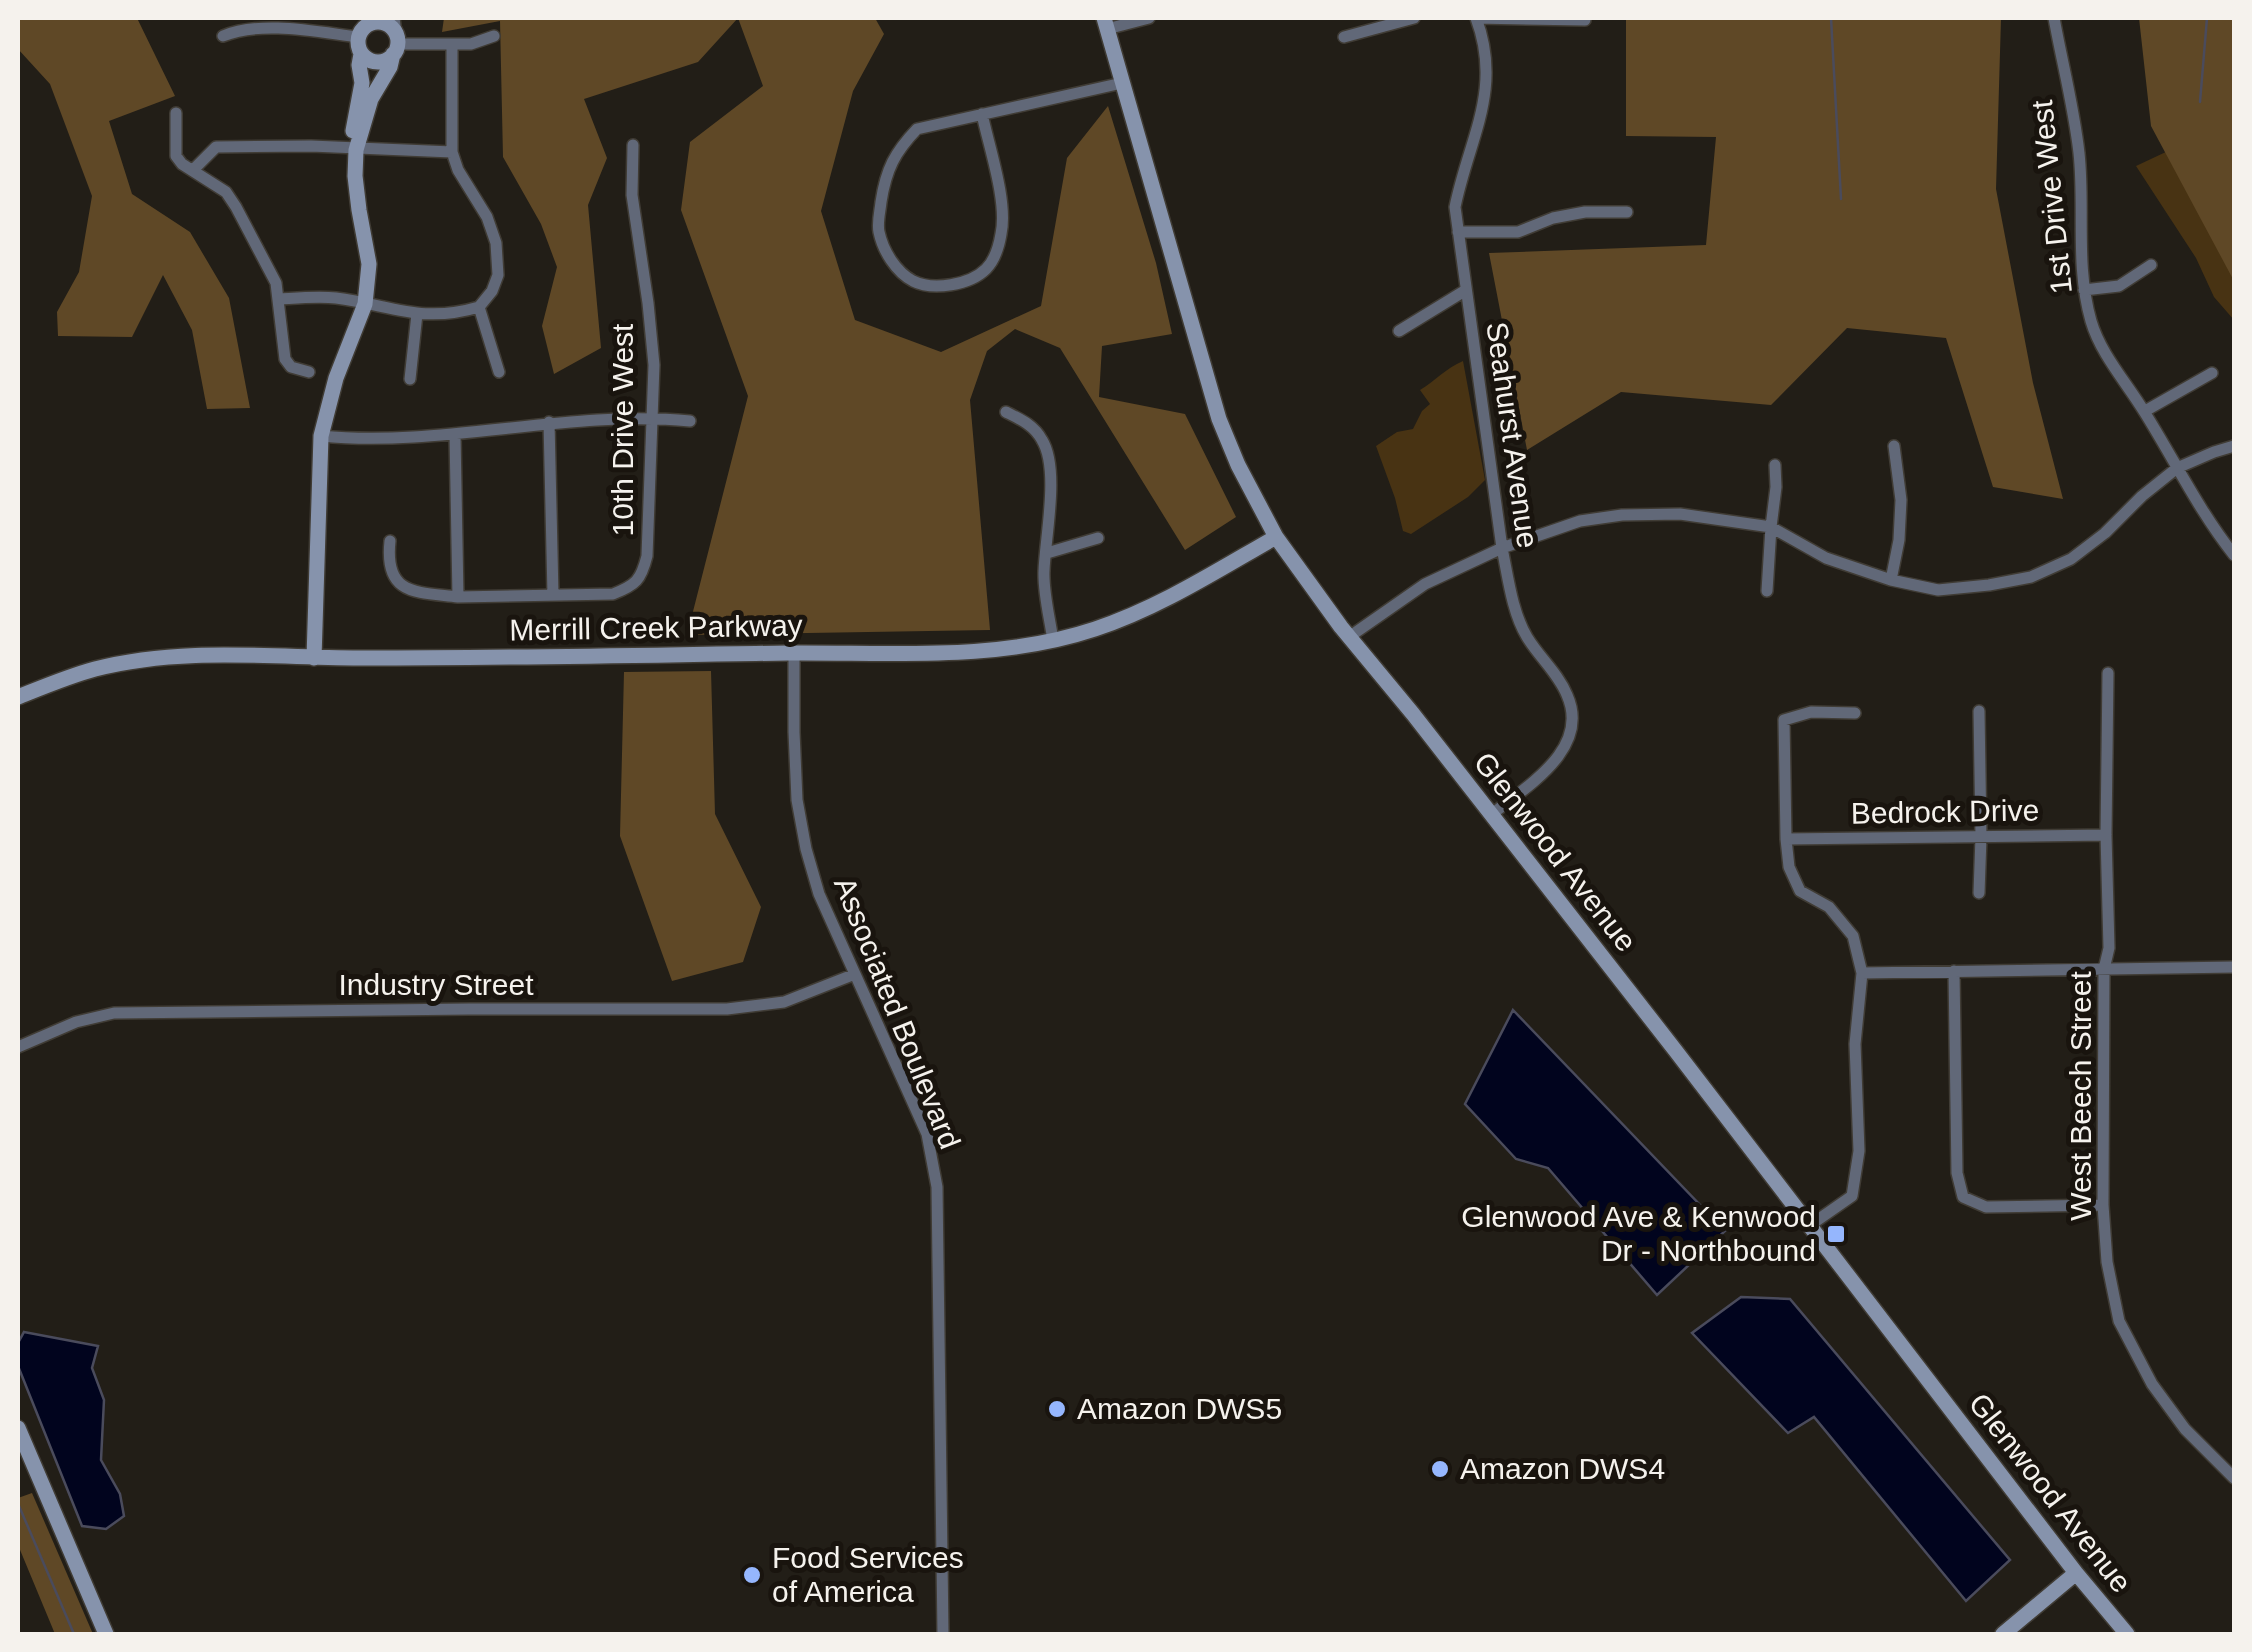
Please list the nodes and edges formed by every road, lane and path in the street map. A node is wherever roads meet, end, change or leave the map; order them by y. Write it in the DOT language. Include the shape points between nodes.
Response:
graph roads {
  1 [pos="1148,18"];
  2 [pos="1414,18"];
  3 [pos="1476,18"];
  4 [pos="2054,18"];
  5 [pos="1585,20"];
  6 [pos="1106,23"];
  7 [pos="364,33"];
  8 [pos="223,36"];
  9 [pos="494,36"];
  10 [pos="1344,36"];
  11 [pos="395,37"];
  12 [pos="452,45"];
  13 [pos="1122,83"];
  14 [pos="176,113"];
  15 [pos="982,114"];
  16 [pos="633,145"];
  17 [pos="356,150"];
  18 [pos="452,152"];
  19 [pos="192,170"];
  20 [pos="1627,212"];
  21 [pos="1458,232"];
  22 [pos="2151,265"];
  23 [pos="1466,290"];
  24 [pos="2084,290"];
  25 [pos="279,300"];
  26 [pos="365,304"];
  27 [pos="478,307"];
  28 [pos="417,314"];
  29 [pos="1399,331"];
  30 [pos="309,372"];
  31 [pos="499,372"];
  32 [pos="2212,373"];
  33 [pos="410,379"];
  34 [pos="2144,411"];
  35 [pos="1006,412"];
  36 [pos="652,418"];
  37 [pos="690,421"];
  38 [pos="550,422"];
  39 [pos="455,435"];
  40 [pos="321,436"];
  41 [pos="1894,446"];
  42 [pos="2234,446"];
  43 [pos="1775,465"];
  44 [pos="2178,468"];
  45 [pos="1771,527"];
  46 [pos="1276,537"];
  47 [pos="1098,538"];
  48 [pos="390,541"];
  49 [pos="1502,548"];
  50 [pos="1047,553"];
  51 [pos="2234,555"];
  52 [pos="1891,580"];
  53 [pos="1767,591"];
  54 [pos="552,594"];
  55 [pos="458,597"];
  56 [pos="1349,637"];
  57 [pos="1053,641"];
  58 [pos="794,653"];
  59 [pos="314,658"];
  60 [pos="2108,672"];
  61 [pos="18,698"];
  62 [pos="1979,711"];
  63 [pos="1855,713"];
  64 [pos="1491,814"];
  65 [pos="2106,836"];
  66 [pos="1981,837"];
  67 [pos="1786,840"];
  68 [pos="1979,893"];
  69 [pos="2234,967"];
  70 [pos="2104,969"];
  71 [pos="1954,971"];
  72 [pos="1862,972"];
  73 [pos="856,974"];
  74 [pos="18,1047"];
  75 [pos="2102,1205"];
  76 [pos="1809,1226"];
  77 [pos="18,1428"];
  78 [pos="2234,1478"];
  79 [pos="2076,1573"];
  80 [pos="106,1634"];
  81 [pos="943,1634"];
  82 [pos="2003,1634"];
  83 [pos="2127,1634"];
  1 -- 6 [label="street"];
  2 -- 10 [label="street"];
  3 -- 5 [label="street"];
  3 -- 21 [label="street, Seahurst Avenue" via="1488,70 1454,207"];
  4 -- 24 [label="street, 1st Drive West" via="2079,154"];
  6 -- 13 [label="street, Glenwood Avenue"];
  7 -- 8 [label="street" via="239,29"];
  7 -- 11 [label="street" via="385,23"];
  7 -- 11 [label="street" via="368,60 378,62 387,60"];
  7 -- 17 [label="street" via="352,134"];
  9 -- 12 [label="street"];
  11 -- 12 [label="street"];
  11 -- 17 [label="street"];
  12 -- 18 [label="street"];
  13 -- 15 [label="street"];
  13 -- 46 [label="street, Glenwood Avenue" via="1219,419"];
  14 -- 19 [label="street" via="176,156"];
  15 -- 15 [label="street" via="1003,213 996,252 971,278 950,285 915,282 887,254 878,229 890,164 917,129"];
  16 -- 36 [label="street, 10th Drive West" via="632,195 654,364"];
  17 -- 18 [label="street"];
  17 -- 19 [label="street" via="216,147"];
  17 -- 26 [label="street" via="369,264"];
  18 -- 27 [label="street" via="496,242 498,275"];
  19 -- 25 [label="street" via="226,192"];
  20 -- 21 [label="street" via="1584,212 1518,232"];
  21 -- 23 [label="street, Seahurst Avenue"];
  22 -- 24 [label="street" via="2119,286"];
  23 -- 29 [label="street"];
  23 -- 49 [label="street, Seahurst Avenue"];
  24 -- 34 [label="street, 1st Drive West" via="2092,324"];
  25 -- 26 [label="street"];
  25 -- 30 [label="street" via="285,359"];
  26 -- 28 [label="street"];
  26 -- 40 [label="street"];
  27 -- 28 [label="street"];
  27 -- 31 [label="street"];
  28 -- 33 [label="street"];
  32 -- 34 [label="street"];
  34 -- 44 [label="street, 1st Drive West"];
  35 -- 50 [label="street" via="1029,424 1049,457"];
  36 -- 37 [label="street"];
  36 -- 38 [label="street"];
  36 -- 54 [label="street, 10th Drive West" via="643,574 613,594"];
  38 -- 39 [label="street"];
  38 -- 54 [label="street"];
  39 -- 40 [label="street"];
  39 -- 55 [label="street"];
  40 -- 59 [label="street"];
  41 -- 52 [label="street" via="1901,500"];
  42 -- 44 [label="street"];
  43 -- 45 [label="street"];
  44 -- 51 [label="street, 1st Drive West"];
  44 -- 52 [label="street" via="2071,559 2031,578 1938,590"];
  45 -- 49 [label="street" via="1680,514 1622,514"];
  45 -- 52 [label="street" via="1826,558"];
  45 -- 53 [label="street"];
  46 -- 56 [label="street, Glenwood Avenue"];
  46 -- 57 [label="street, Merrill Creek Parkway" via="1124,618"];
  47 -- 50 [label="street"];
  48 -- 55 [label="street" via="397,582 408,590"];
  49 -- 56 [label="street" via="1424,584"];
  49 -- 64 [label="street, Seahurst Avenue" via="1521,624 1568,696 1572,725 1567,746 1543,773"];
  50 -- 57 [label="street"];
  54 -- 55 [label="street"];
  56 -- 64 [label="street, Glenwood Avenue"];
  57 -- 58 [label="street, Merrill Creek Parkway" via="938,654"];
  58 -- 59 [label="street, Merrill Creek Parkway"];
  58 -- 73 [label="street, Associated Boulevard" via="797,800 806,849"];
  59 -- 61 [label="street, Merrill Creek Parkway" via="167,657 96,669"];
  60 -- 65 [label="street, West Beech Street"];
  62 -- 66 [label="street"];
  63 -- 67 [label="street" via="1810,712 1784,720"];
  64 -- 76 [label="street, Glenwood Avenue"];
  65 -- 66 [label="street, Bedrock Drive"];
  65 -- 70 [label="street, West Beech Street"];
  66 -- 67 [label="street, Bedrock Drive"];
  66 -- 68 [label="street"];
  67 -- 72 [label="street" via="1800,891 1829,907 1853,936"];
  69 -- 70 [label="street"];
  70 -- 71 [label="street"];
  70 -- 75 [label="street, West Beech Street"];
  71 -- 72 [label="street"];
  71 -- 75 [label="street" via="1957,1172 1963,1197 1986,1207"];
  72 -- 76 [label="street" via="1852,1196"];
  73 -- 74 [label="street, Industry Street" via="784,1002 727,1009 114,1013"];
  73 -- 81 [label="street, Associated Boulevard" via="934,1164"];
  75 -- 78 [label="street, West Beech Street" via="2119,1321 2184,1430"];
  76 -- 79 [label="street, Glenwood Avenue"];
  77 -- 80 [label="street"];
  79 -- 82 [label="street"];
  79 -- 83 [label="street, Glenwood Avenue"];
}
